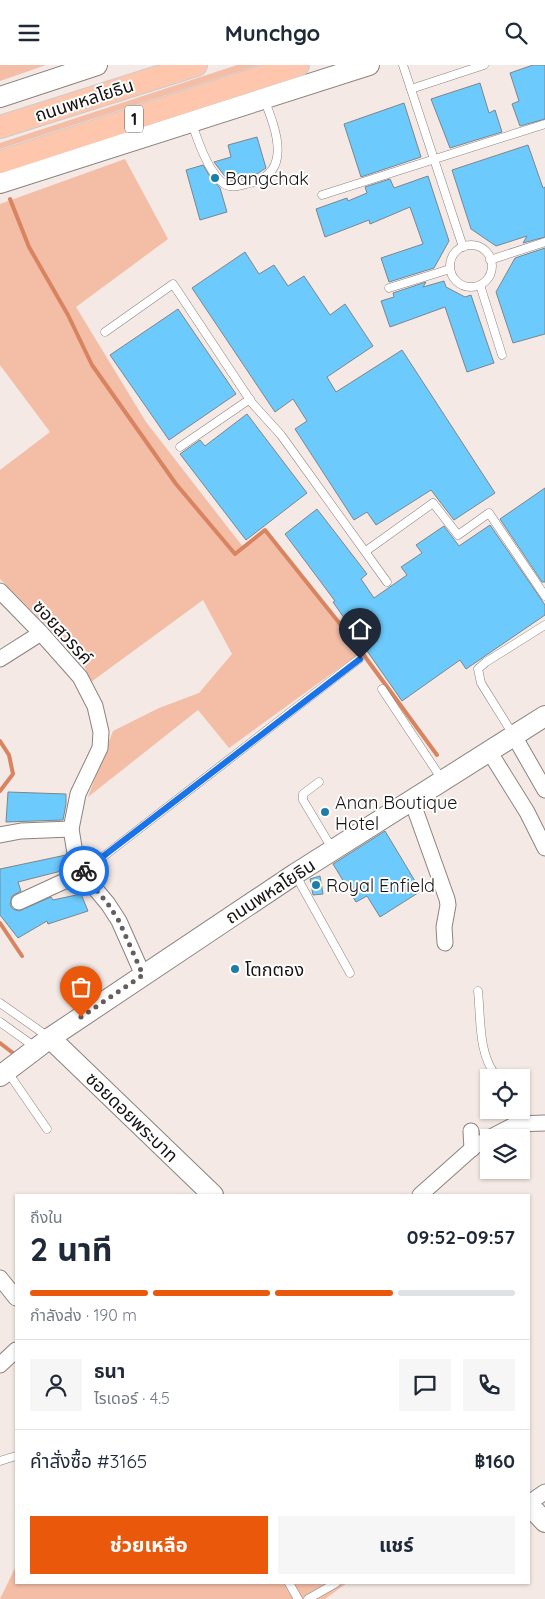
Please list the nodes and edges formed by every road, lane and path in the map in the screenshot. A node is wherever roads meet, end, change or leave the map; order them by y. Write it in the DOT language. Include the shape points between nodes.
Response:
graph roads {
  1 [pos="97,65"];
  2 [pos="196,65"];
  3 [pos="298,65"];
  4 [pos="369,65"];
  5 [pos="403,65"];
  6 [pos="484,65"];
  7 [pos="273,70"];
  8 [pos="411,89"];
  9 [pos="0,97"];
  10 [pos="264,99"];
  11 [pos="191,122"];
  12 [pos="545,123"];
  13 [pos="0,127"];
  14 [pos="434,159"];
  15 [pos="0,162"];
  16 [pos="0,183"];
  17 [pos="322,195"];
  18 [pos="545,242"];
  19 [pos="462,247"];
  20 [pos="490,260"];
  21 [pos="450,269"];
  22 [pos="480,285"];
  23 [pos="390,288"];
  24 [pos="105,332"];
  25 [pos="502,355"];
  26 [pos="250,399"];
  27 [pos="180,447"];
  28 [pos="366,551"];
  29 [pos="388,582"];
  30 [pos="0,591"];
  31 [pos="545,596"];
  32 [pos="545,625"];
  33 [pos="41,633"];
  34 [pos="0,659"];
  35 [pos="360,659"];
  36 [pos="382,689"];
  37 [pos="545,716"];
  38 [pos="514,736"];
  39 [pos="489,751"];
  40 [pos="443,781"];
  41 [pos="320,782"];
  42 [pos="545,790"];
  43 [pos="412,801"];
  44 [pos="71,829"];
  45 [pos="0,835"];
  46 [pos="545,848"];
  47 [pos="333,850"];
  48 [pos="82,873"];
  49 [pos="295,874"];
  50 [pos="19,902"];
  51 [pos="445,943"];
  52 [pos="350,973"];
  53 [pos="143,975"];
  54 [pos="478,991"];
  55 [pos="0,1003"];
  56 [pos="0,1022"];
  57 [pos="44,1043"];
  58 [pos="490,1069"];
  59 [pos="3,1073"];
  60 [pos="513,1119"];
  61 [pos="525,1119"];
  62 [pos="545,1123"];
  63 [pos="47,1129"];
  64 [pos="501,1129"];
  65 [pos="471,1131"];
  66 [pos="480,1144"];
  67 [pos="472,1149"];
  68 [pos="212,1194"];
  69 [pos="421,1194"];
  70 [pos="0,1278"];
  71 [pos="15,1297"];
  72 [pos="15,1351"];
  73 [pos="0,1365"];
  74 [pos="15,1456"];
  75 [pos="0,1461"];
  76 [pos="545,1492"];
  77 [pos="530,1503"];
  78 [pos="530,1505"];
  79 [pos="545,1522"];
  80 [pos="290,1584"];
  81 [pos="334,1584"];
  82 [pos="298,1599"];
  83 [pos="308,1599"];
  1 -- 9 [label="main road"];
  2 -- 13 [label="main road, ถนนพหลโยธิน / 1"];
  3 -- 7 [label="main road, ถนนพหลโยธิน / 1"];
  4 -- 10 [label="main road, 1"];
  5 -- 8 [label="lane"];
  6 -- 8 [label="lane"];
  7 -- 15 [label="main road, ถนนพหลโยธิน / 1"];
  8 -- 14 [label="lane"];
  10 -- 11 [label="main road, 1"];
  10 -- 11 [label="lane" via="277,137 276,163 268,175 255,182 233,187 224,184 201,150"];
  11 -- 16 [label="main road, 1"];
  12 -- 14 [label="lane"];
  14 -- 17 [label="lane"];
  14 -- 19 [label="lane"];
  18 -- 20 [label="lane"];
  19 -- 20 [label="lane" via="478,247"];
  19 -- 21 [label="lane" via="453,255"];
  20 -- 22 [label="lane" via="489,276"];
  21 -- 22 [label="lane" via="460,284"];
  21 -- 23 [label="lane"];
  22 -- 25 [label="lane"];
  24 -- 26 [label="lane" via="173,284"];
  26 -- 27 [label="lane"];
  26 -- 28 [label="lane" via="281,435"];
  28 -- 29 [label="lane"];
  28 -- 31 [label="lane" via="433,503 458,535 489,513"];
  30 -- 33 [label="street, ซอยสวรรค์"];
  32 -- 38 [label="lane" via="478,669 481,683"];
  33 -- 34 [label="street"];
  33 -- 44 [label="street, ซอยสวรรค์" via="80,677 95,706 101,732 100,748 78,794"];
  35 -- 48 [label="lane"];
  36 -- 40 [label="lane"];
  37 -- 38 [label="main road, ถนนพหลโยธิน"];
  38 -- 39 [label="main road, ถนนพหลโยธิน"];
  38 -- 42 [label="street"];
  39 -- 40 [label="main road, ถนนพหลโยธิน"];
  39 -- 46 [label="street"];
  40 -- 43 [label="main road, ถนนพหลโยธิน"];
  41 -- 47 [label="lane" via="306,790 303,800"];
  43 -- 47 [label="main road, ถนนพหลโยธิน"];
  43 -- 51 [label="street" via="447,899"];
  44 -- 45 [label="street"];
  44 -- 48 [label="street, ซอยสวรรค์"];
  47 -- 49 [label="main road, ถนนพหลโยธิน"];
  48 -- 50 [label="street"];
  48 -- 53 [label="street, ซอยสวรรค์" via="119,921"];
  49 -- 52 [label="lane"];
  49 -- 53 [label="main road, ถนนพหลโยธิน"];
  53 -- 57 [label="main road, ถนนพหลโยธิน"];
  54 -- 58 [label="lane" via="484,1054"];
  55 -- 57 [label="lane"];
  56 -- 57 [label="lane"];
  57 -- 59 [label="main road, ถนนพหลโยธิน"];
  57 -- 68 [label="main road, ซอยดอยพระบาท"];
  59 -- 63 [label="lane"];
  60 -- 64 [label="street"];
  61 -- 62 [label="street"];
  65 -- 67 [label="street"];
  66 -- 67 [label="street"];
  67 -- 69 [label="street"];
  70 -- 71 [label="street"];
  72 -- 73 [label="street"];
  74 -- 75 [label="lane"];
  76 -- 77 [label="street"];
  78 -- 79 [label="main road"];
  80 -- 82 [label="lane"];
  81 -- 83 [label="lane"];
}
